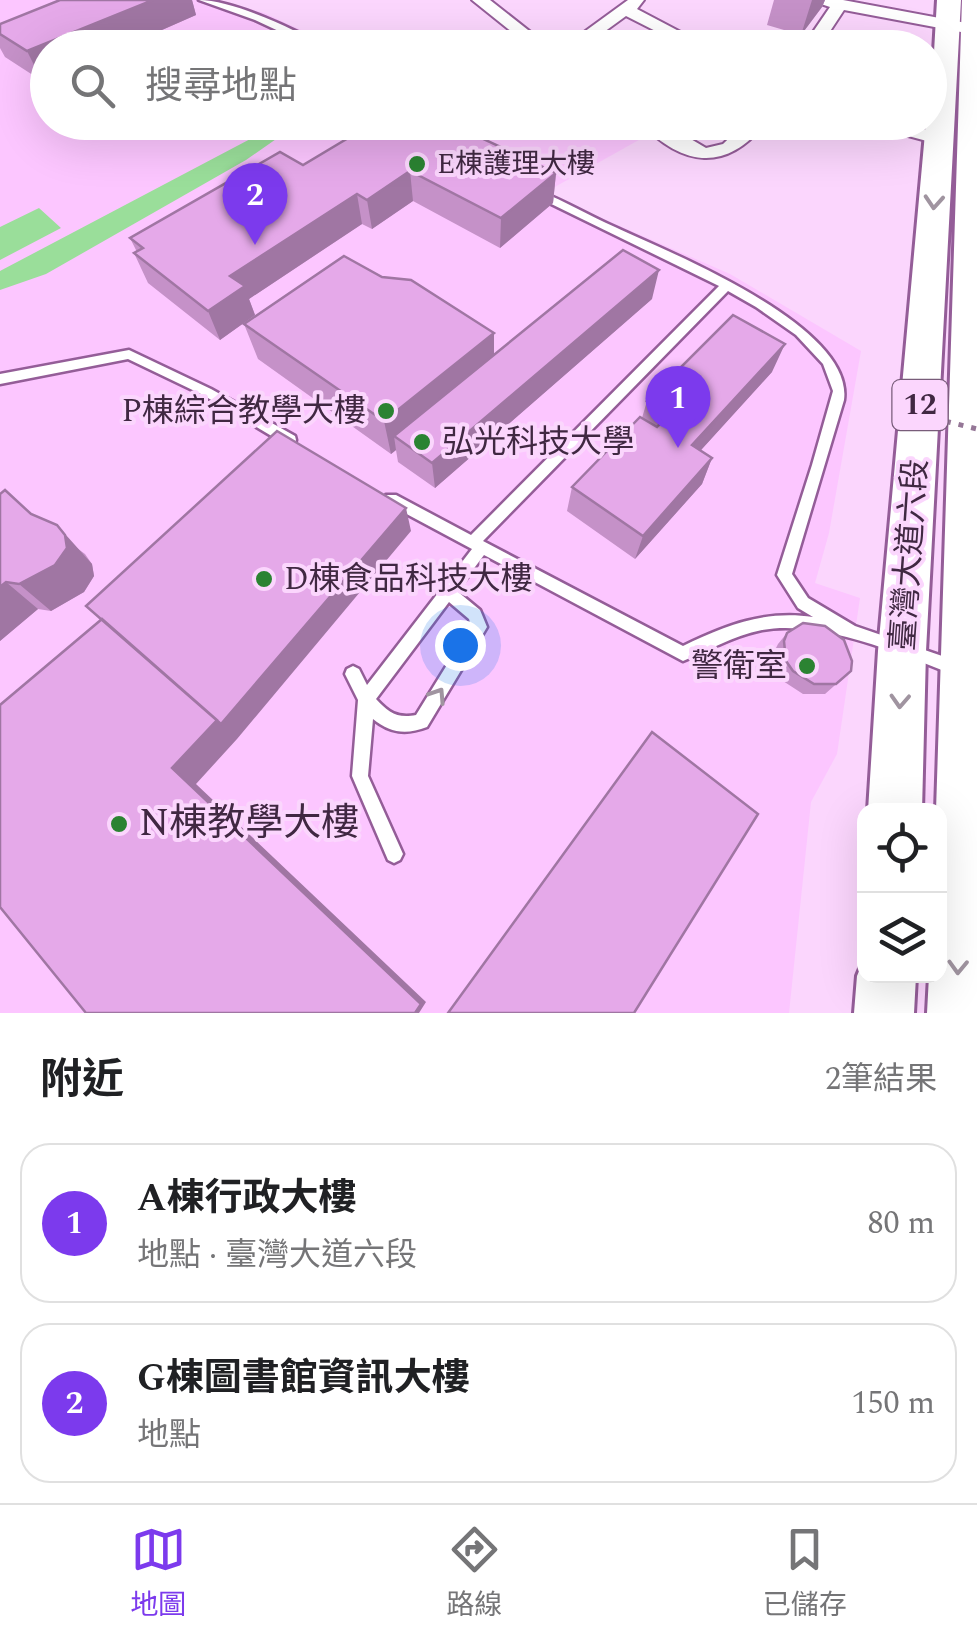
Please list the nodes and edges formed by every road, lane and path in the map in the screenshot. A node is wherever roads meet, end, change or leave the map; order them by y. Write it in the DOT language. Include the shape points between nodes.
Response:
graph roads {
  1 [pos="202,0"];
  2 [pos="480,0"];
  3 [pos="817,0"];
  4 [pos="631,5"];
  5 [pos="839,6"];
  6 [pos="964,17"];
  7 [pos="284,30"];
  8 [pos="519,30"];
  9 [pos="596,30"];
  10 [pos="673,30"];
  11 [pos="822,30"];
  12 [pos="947,96"];
  13 [pos="677,140"];
  14 [pos="741,140"];
  15 [pos="938,140"];
  16 [pos="520,182"];
  17 [pos="726,286"];
  18 [pos="0,379"];
  19 [pos="908,412"];
  20 [pos="977,430"];
  21 [pos="309,451"];
  22 [pos="377,490"];
  23 [pos="478,544"];
  24 [pos="449,593"];
  25 [pos="862,637"];
  26 [pos="902,651"];
  27 [pos="353,674"];
  28 [pos="972,674"];
  29 [pos="366,699"];
  30 [pos="895,803"];
  31 [pos="394,854"];
  32 [pos="886,983"];
  33 [pos="884,1013"];
  34 [pos="957,1013"];
  1 -- 7 [label="lane"];
  2 -- 8 [label="street"];
  3 -- 5 [label="street"];
  4 -- 9 [label="street"];
  4 -- 10 [label="street"];
  5 -- 6 [label="street"];
  5 -- 11 [label="street"];
  6 -- 12 [label="main road, 臺灣大道六段 / 12"];
  6 -- 28 [label="main road, 臺灣大道六段 / 12"];
  13 -- 14 [label="street" via="717,157"];
  15 -- 26 [label="main road, 臺灣大道六段 / 12, one-way"];
  16 -- 17 [label="lane"];
  17 -- 23 [label="lane"];
  17 -- 25 [label="lane" via="804,335 831,361 839,392 784,575 803,603"];
  18 -- 21 [label="lane" via="129,354"];
  19 -- 20 [label="path, bridge"];
  22 -- 23 [label="lane"];
  23 -- 24 [label="lane"];
  23 -- 25 [label="lane" via="684,654 731,631 782,620"];
  24 -- 29 [label="lane"];
  29 -- 24 [label="lane, one-way" via="388,722 420,721 479,627"];
  25 -- 26 [label="lane"];
  26 -- 28 [label="lane"];
  26 -- 30 [label="main road, 臺灣大道六段 / 12, one-way"];
  27 -- 29 [label="lane"];
  28 -- 34 [label="main road, 臺灣大道六段 / 12, one-way"];
  29 -- 31 [label="lane" via="360,776"];
  32 -- 33 [label="main road"];
}
